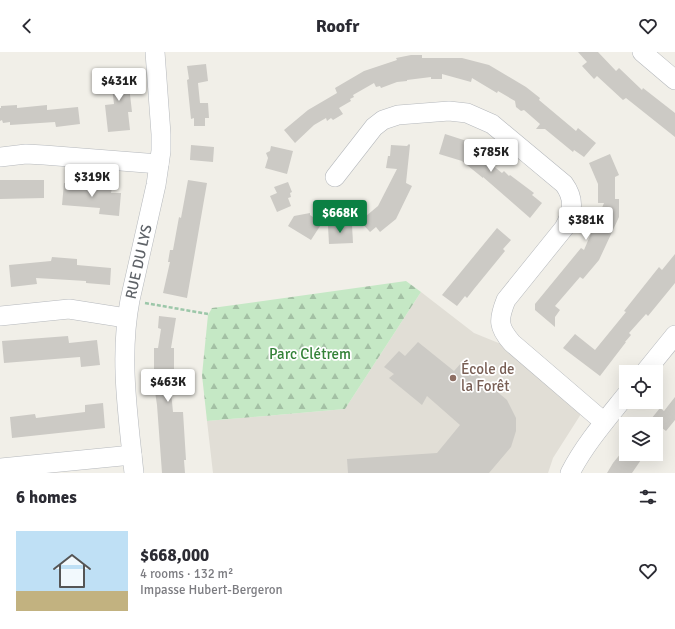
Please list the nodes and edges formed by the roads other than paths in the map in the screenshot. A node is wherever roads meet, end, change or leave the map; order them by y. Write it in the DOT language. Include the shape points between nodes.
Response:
graph roads {
  1 [pos="154,52"];
  2 [pos="642,52"];
  3 [pos="675,80"];
  4 [pos="0,157"];
  5 [pos="159,164"];
  6 [pos="335,177"];
  7 [pos="0,316"];
  8 [pos="126,318"];
  9 [pos="675,335"];
  10 [pos="651,365"];
  11 [pos="619,404"];
  12 [pos="604,422"];
  13 [pos="133,464"];
  14 [pos="0,468"];
  15 [pos="570,473"];
  1 -- 5 [label="street, RUE DU LYS" via="161,134"];
  2 -- 3 [label="street"];
  4 -- 5 [label="street" via="26,154"];
  5 -- 8 [label="street, RUE DU LYS"];
  6 -- 12 [label="street" via="374,127 383,120 398,115 450,111 467,113 492,124 564,184 572,205 570,217 506,300 501,323 504,333 512,343"];
  7 -- 8 [label="street" via="69,309"];
  8 -- 13 [label="street, RUE DU LYS" via="125,368"];
  9 -- 10 [label="street"];
  11 -- 12 [label="street"];
  12 -- 15 [label="street" via="576,460"];
  13 -- 14 [label="street"];
}
